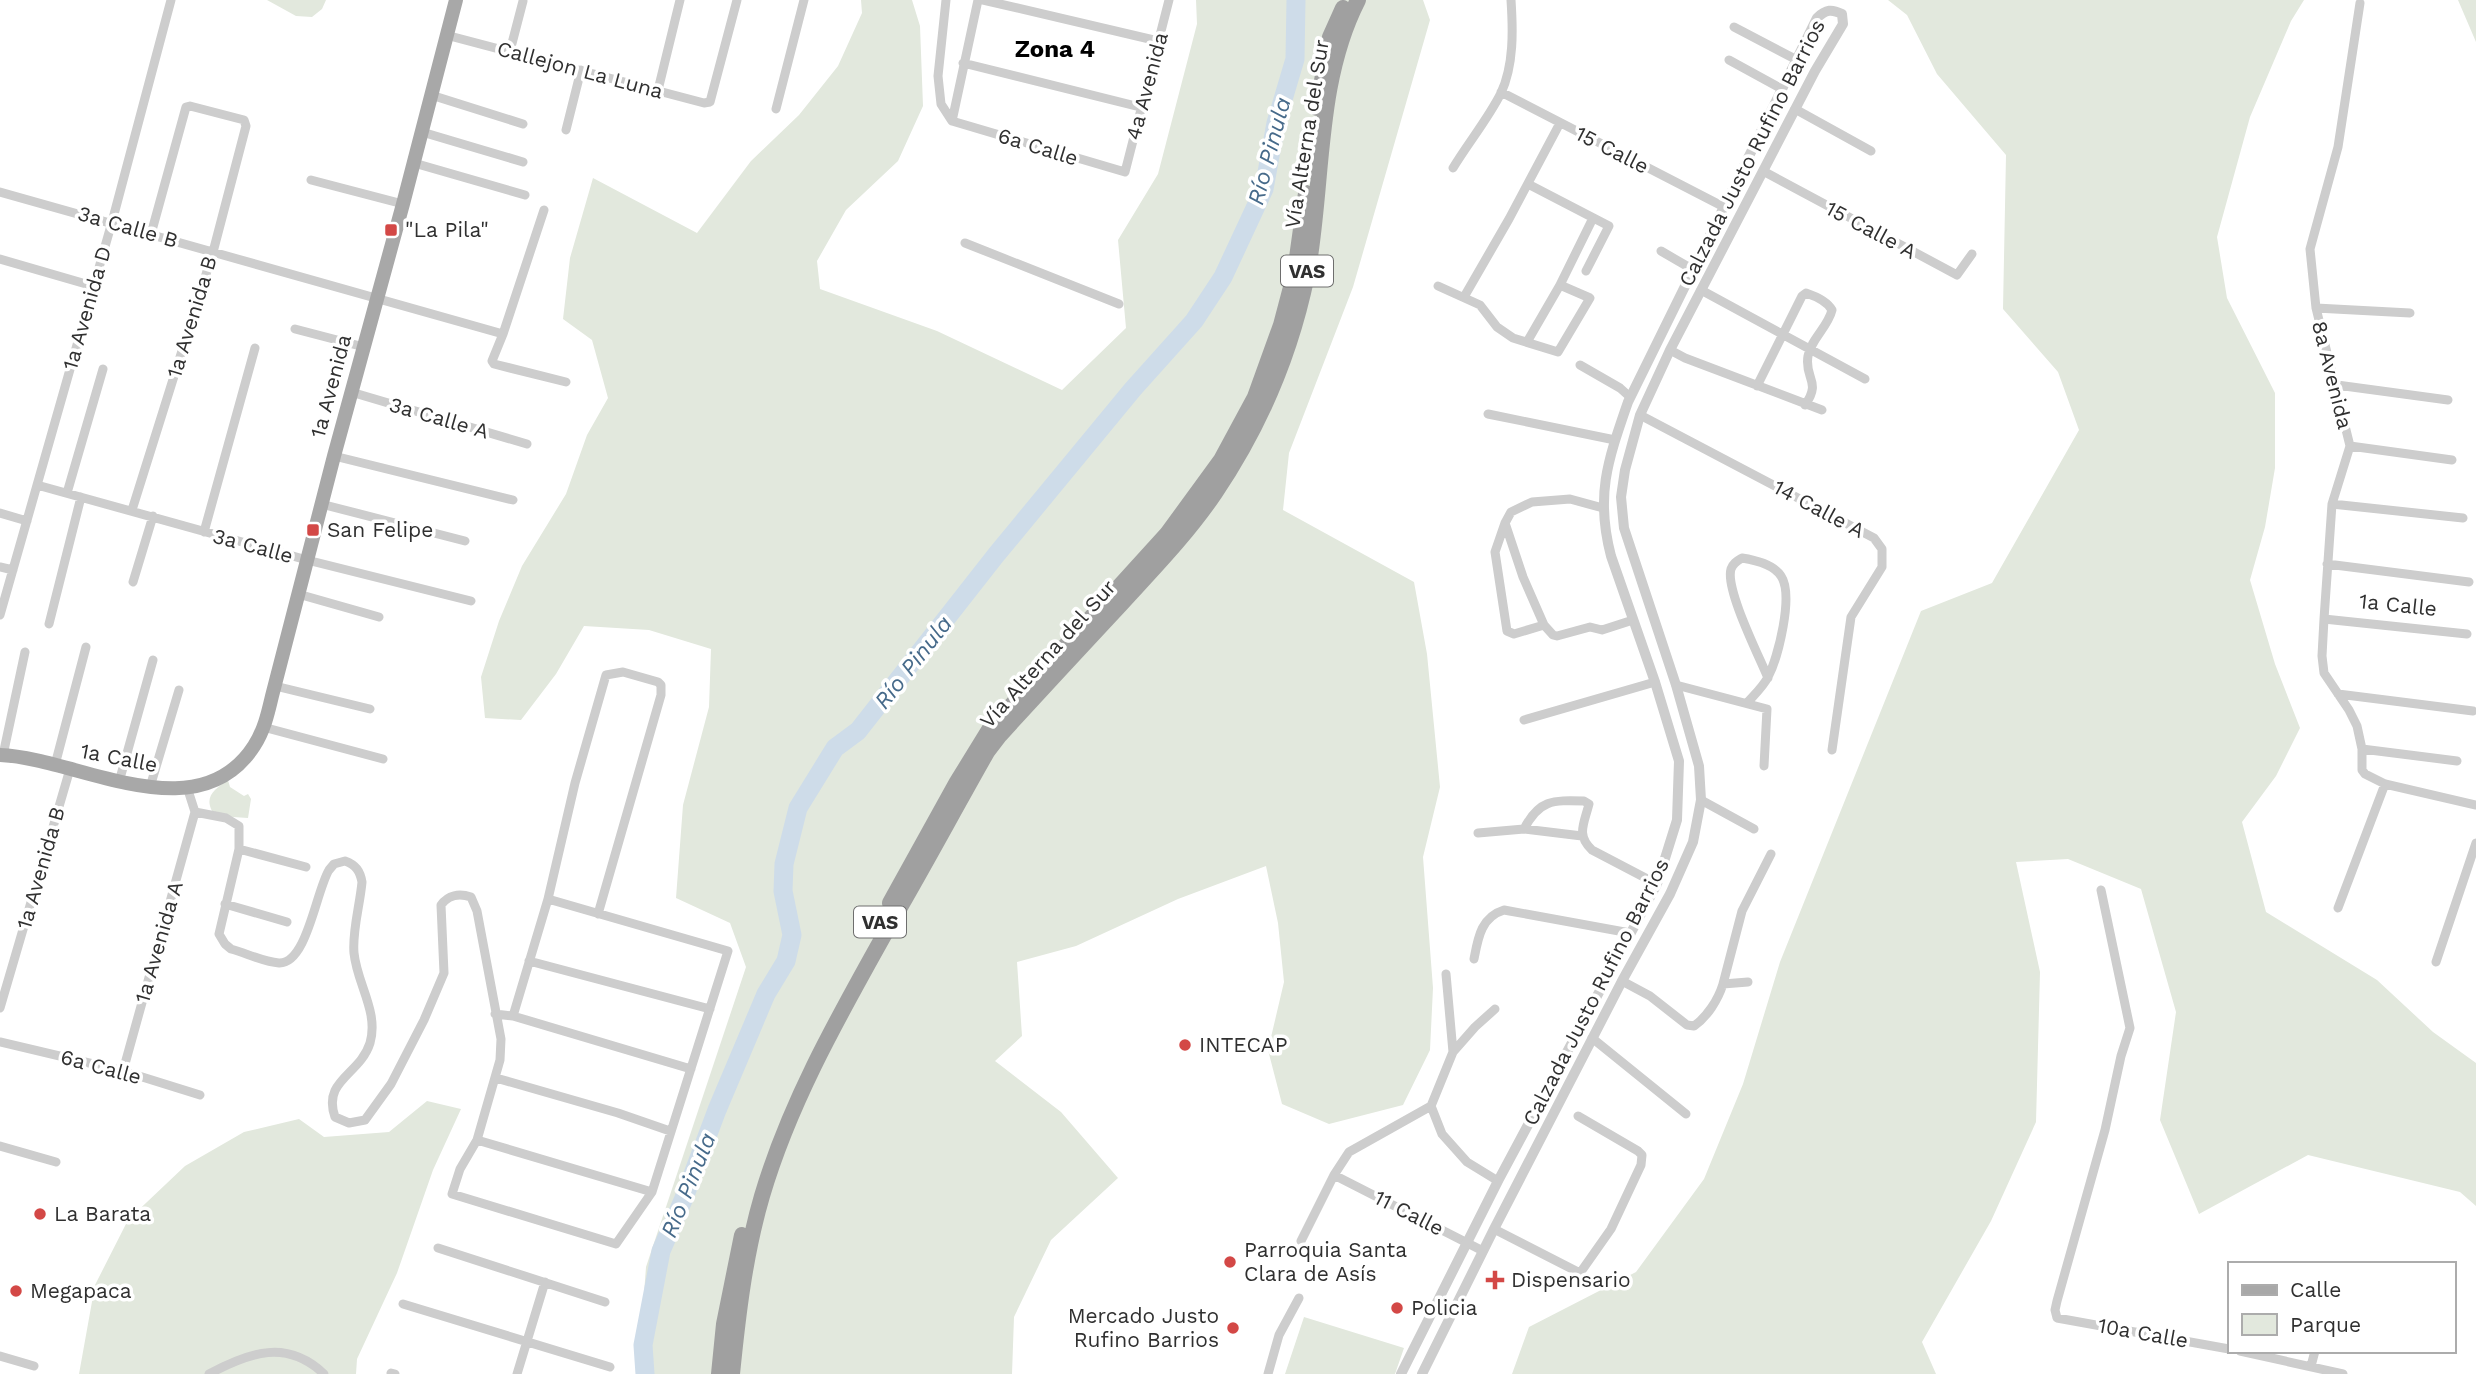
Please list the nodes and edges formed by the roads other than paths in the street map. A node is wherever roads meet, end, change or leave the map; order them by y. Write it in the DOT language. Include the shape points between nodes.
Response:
graph roads {
  1 [pos="171,0"];
  2 [pos="456,0"];
  3 [pos="680,0"];
  4 [pos="737,0"];
  5 [pos="804,0"];
  6 [pos="946,0"];
  7 [pos="981,0"];
  8 [pos="1169,0"];
  9 [pos="1346,0"];
  10 [pos="1358,0"];
  11 [pos="1511,0"];
  12 [pos="523,1"];
  13 [pos="2360,3"];
  14 [pos="1734,27"];
  15 [pos="446,35"];
  16 [pos="1158,41"];
  17 [pos="510,51"];
  18 [pos="1729,60"];
  19 [pos="1797,60"];
  20 [pos="963,63"];
  21 [pos="581,70"];
  22 [pos="1782,89"];
  23 [pos="658,90"];
  24 [pos="1501,92"];
  25 [pos="431,95"];
  26 [pos="1140,107"];
  27 [pos="776,109"];
  28 [pos="1795,109"];
  29 [pos="952,121"];
  30 [pos="1765,122"];
  31 [pos="1560,123"];
  32 [pos="523,124"];
  33 [pos="566,130"];
  34 [pos="1784,131"];
  35 [pos="422,132"];
  36 [pos="1871,151"];
  37 [pos="523,162"];
  38 [pos="414,163"];
  39 [pos="1453,167"];
  40 [pos="1763,171"];
  41 [pos="1125,172"];
  42 [pos="311,180"];
  43 [pos="1528,184"];
  44 [pos="0,192"];
  45 [pos="525,195"];
  46 [pos="403,204"];
  47 [pos="1724,207"];
  48 [pos="544,210"];
  49 [pos="1593,218"];
  50 [pos="112,222"];
  51 [pos="151,234"];
  52 [pos="965,243"];
  53 [pos="1661,251"];
  54 [pos="213,252"];
  55 [pos="1972,254"];
  56 [pos="0,260"];
  57 [pos="1692,269"];
  58 [pos="1586,271"];
  59 [pos="1560,285"];
  60 [pos="93,286"];
  61 [pos="1438,286"];
  62 [pos="1701,290"];
  63 [pos="378,297"];
  64 [pos="1464,297"];
  65 [pos="1119,304"];
  66 [pos="2316,308"];
  67 [pos="1671,312"];
  68 [pos="2410,313"];
  69 [pos="1686,319"];
  70 [pos="295,329"];
  71 [pos="503,334"];
  72 [pos="1781,334"];
  73 [pos="1527,342"];
  74 [pos="364,347"];
  75 [pos="255,348"];
  76 [pos="1670,350"];
  77 [pos="1809,350"];
  78 [pos="1580,365"];
  79 [pos="103,369"];
  80 [pos="1865,379"];
  81 [pos="566,382"];
  82 [pos="2337,385"];
  83 [pos="1757,386"];
  84 [pos="351,392"];
  85 [pos="1630,397"];
  86 [pos="2448,400"];
  87 [pos="1805,405"];
  88 [pos="1822,410"];
  89 [pos="1488,414"];
  90 [pos="1640,415"];
  91 [pos="1615,440"];
  92 [pos="527,444"];
  93 [pos="2350,446"];
  94 [pos="334,456"];
  95 [pos="2452,460"];
  96 [pos="37,485"];
  97 [pos="67,493"];
  98 [pos="81,497"];
  99 [pos="513,500"];
  100 [pos="321,504"];
  101 [pos="2332,504"];
  102 [pos="1603,508"];
  103 [pos="132,510"];
  104 [pos="0,513"];
  105 [pos="153,516"];
  106 [pos="1188,517"];
  107 [pos="2463,518"];
  108 [pos="27,521"];
  109 [pos="1505,523"];
  110 [pos="204,532"];
  111 [pos="1172,538"];
  112 [pos="465,541"];
  113 [pos="307,560"];
  114 [pos="2327,564"];
  115 [pos="0,567"];
  116 [pos="13,569"];
  117 [pos="1640,572"];
  118 [pos="1619,578"];
  119 [pos="133,582"];
  120 [pos="2469,582"];
  121 [pos="298,594"];
  122 [pos="471,601"];
  123 [pos="0,615"];
  124 [pos="379,617"];
  125 [pos="2324,619"];
  126 [pos="1633,620"];
  127 [pos="48,624"];
  128 [pos="1544,625"];
  129 [pos="2467,634"];
  130 [pos="86,647"];
  131 [pos="25,652"];
  132 [pos="153,660"];
  133 [pos="1768,678"];
  134 [pos="1655,682"];
  135 [pos="1676,685"];
  136 [pos="275,686"];
  137 [pos="179,690"];
  138 [pos="2338,694"];
  139 [pos="1747,703"];
  140 [pos="370,709"];
  141 [pos="2473,711"];
  142 [pos="1524,720"];
  143 [pos="263,727"];
  144 [pos="2362,749"];
  145 [pos="1832,750"];
  146 [pos="1,755"];
  147 [pos="383,759"];
  148 [pos="2457,761"];
  149 [pos="1764,766"];
  150 [pos="63,767"];
  151 [pos="228,771"];
  152 [pos="119,782"];
  153 [pos="2385,784"];
  154 [pos="150,787"];
  155 [pos="187,787"];
  156 [pos="1701,800"];
  157 [pos="2476,805"];
  158 [pos="195,812"];
  159 [pos="1754,829"];
  160 [pos="1524,830"];
  161 [pos="1478,833"];
  162 [pos="1581,836"];
  163 [pos="2476,843"];
  164 [pos="239,849"];
  165 [pos="1771,854"];
  166 [pos="306,867"];
  167 [pos="1657,884"];
  168 [pos="2101,890"];
  169 [pos="548,899"];
  170 [pos="225,904"];
  171 [pos="1646,904"];
  172 [pos="2338,908"];
  173 [pos="1660,912"];
  174 [pos="598,914"];
  175 [pos="287,922"];
  176 [pos="1630,933"];
  177 [pos="1474,959"];
  178 [pos="529,961"];
  179 [pos="2436,962"];
  180 [pos="1446,974"];
  181 [pos="1622,981"];
  182 [pos="1748,982"];
  183 [pos="1723,984"];
  184 [pos="0,1007"];
  185 [pos="710,1009"];
  186 [pos="1495,1009"];
  187 [pos="495,1014"];
  188 [pos="513,1016"];
  189 [pos="1592,1038"];
  190 [pos="0,1042"];
  191 [pos="1453,1052"];
  192 [pos="691,1069"];
  193 [pos="123,1071"];
  194 [pos="496,1078"];
  195 [pos="200,1095"];
  196 [pos="1431,1106"];
  197 [pos="1686,1114"];
  198 [pos="1578,1116"];
  199 [pos="670,1131"];
  200 [pos="477,1140"];
  201 [pos="0,1146"];
  202 [pos="56,1162"];
  203 [pos="1334,1175"];
  204 [pos="1498,1181"];
  205 [pos="652,1192"];
  206 [pos="1494,1229"];
  207 [pos="1301,1241"];
  208 [pos="1467,1242"];
  209 [pos="438,1248"];
  210 [pos="1483,1251"];
  211 [pos="545,1282"];
  212 [pos="1299,1298"];
  213 [pos="605,1301"];
  214 [pos="403,1304"];
  215 [pos="527,1342"];
  216 [pos="2228,1349"];
  217 [pos="2249,1353"];
  218 [pos="2314,1353"];
  219 [pos="0,1356"];
  220 [pos="34,1366"];
  221 [pos="2311,1366"];
  222 [pos="610,1367"];
  223 [pos="2330,1372"];
  224 [pos="209,1374"];
  225 [pos="324,1374"];
  226 [pos="517,1374"];
  227 [pos="719,1374"];
  228 [pos="732,1374"];
  229 [pos="1268,1374"];
  230 [pos="1401,1374"];
  231 [pos="1422,1374"];
  232 [pos="2343,1374"];
  1 -- 50 [label="street, 1a Avenida D"];
  2 -- 15 [label="main road, 1a Avenida"];
  3 -- 23 [label="street"];
  4 -- 23 [label="street, Callejon La Luna" via="709,102"];
  5 -- 27 [label="street"];
  6 -- 29 [label="street" via="938,76 941,104"];
  7 -- 16 [label="street"];
  7 -- 20 [label="street"];
  8 -- 16 [label="street, 4a Avenida"];
  9 -- 106 [label="highway, Vía Alterna del Sur / VAS" via="1330,37 1321,79 1295,272 1281,325 1244,419"];
  10 -- 106 [label="highway, Vía Alterna del Sur / VAS" via="1337,54 1307,274 1286,353 1255,426 1214,495"];
  11 -- 24 [label="street" via="1513,32"];
  12 -- 17 [label="street"];
  13 -- 66 [label="street, 8a Avenida" via="2338,147 2310,249"];
  14 -- 19 [label="street"];
  15 -- 17 [label="street, Callejon La Luna"];
  15 -- 25 [label="main road, 1a Avenida"];
  16 -- 26 [label="street, 4a Avenida"];
  17 -- 21 [label="street, Callejon La Luna"];
  18 -- 22 [label="street"];
  19 -- 22 [label="street, Calzada Justo Rufino Barrios"];
  19 -- 28 [label="street, Calzada Justo Rufino Barrios" via="1822,12 1842,14 1843,24"];
  20 -- 26 [label="street"];
  20 -- 29 [label="street"];
  21 -- 23 [label="street, Callejon La Luna"];
  21 -- 33 [label="street"];
  22 -- 30 [label="street, Calzada Justo Rufino Barrios"];
  24 -- 31 [label="street, 15 Calle"];
  24 -- 39 [label="street"];
  25 -- 32 [label="street"];
  25 -- 35 [label="main road, 1a Avenida"];
  26 -- 41 [label="street, 4a Avenida"];
  28 -- 34 [label="street, Calzada Justo Rufino Barrios"];
  28 -- 36 [label="street"];
  29 -- 41 [label="street, 6a Calle"];
  30 -- 34 [label="street"];
  30 -- 47 [label="street, Calzada Justo Rufino Barrios"];
  31 -- 43 [label="street"];
  31 -- 47 [label="street, 15 Calle"];
  34 -- 40 [label="street, Calzada Justo Rufino Barrios"];
  35 -- 37 [label="street"];
  35 -- 38 [label="main road, 1a Avenida"];
  38 -- 45 [label="street"];
  38 -- 46 [label="main road, 1a Avenida"];
  40 -- 55 [label="street, 15 Calle A" via="1957,275"];
  40 -- 62 [label="street, Calzada Justo Rufino Barrios"];
  42 -- 46 [label="street"];
  43 -- 49 [label="street"];
  43 -- 64 [label="street"];
  44 -- 50 [label="street, 3a Calle B"];
  46 -- 63 [label="main road, 1a Avenida"];
  47 -- 57 [label="street, Calzada Justo Rufino Barrios"];
  48 -- 71 [label="street"];
  49 -- 58 [label="street" via="1609,226"];
  49 -- 59 [label="street"];
  50 -- 51 [label="street, 3a Calle B"];
  50 -- 60 [label="street, 1a Avenida D"];
  51 -- 54 [label="street, 3a Calle B"];
  51 -- 54 [label="street, 1a Avenida B" via="187,106 244,120"];
  52 -- 65 [label="street"];
  53 -- 57 [label="street"];
  54 -- 63 [label="street, 3a Calle B"];
  54 -- 103 [label="street, 1a Avenida B"];
  56 -- 60 [label="street"];
  57 -- 67 [label="street, Calzada Justo Rufino Barrios"];
  59 -- 73 [label="street"];
  59 -- 73 [label="street" via="1590,298 1558,352"];
  60 -- 96 [label="street, 1a Avenida D"];
  61 -- 64 [label="street"];
  62 -- 69 [label="street, Calzada Justo Rufino Barrios"];
  62 -- 72 [label="street"];
  63 -- 71 [label="street"];
  63 -- 74 [label="main road, 1a Avenida"];
  64 -- 73 [label="street" via="1483,307 1497,327"];
  66 -- 68 [label="street"];
  66 -- 82 [label="street, 8a Avenida"];
  67 -- 69 [label="street"];
  67 -- 85 [label="street, Calzada Justo Rufino Barrios"];
  69 -- 76 [label="street, Calzada Justo Rufino Barrios"];
  70 -- 74 [label="street"];
  71 -- 81 [label="street" via="494,364"];
  72 -- 77 [label="street"];
  72 -- 77 [label="street" via="1802,296 1806,293 1819,299 1832,310"];
  72 -- 83 [label="street"];
  74 -- 84 [label="main road, 1a Avenida"];
  75 -- 110 [label="street"];
  76 -- 83 [label="street"];
  76 -- 90 [label="street, Calzada Justo Rufino Barrios"];
  77 -- 80 [label="street"];
  77 -- 87 [label="street" via="1814,387"];
  78 -- 85 [label="street"];
  79 -- 97 [label="street"];
  82 -- 86 [label="street"];
  82 -- 93 [label="street, 8a Avenida"];
  83 -- 87 [label="street"];
  84 -- 92 [label="street, 3a Calle A"];
  84 -- 94 [label="main road, 1a Avenida"];
  85 -- 91 [label="street, Calzada Justo Rufino Barrios"];
  87 -- 88 [label="street"];
  89 -- 91 [label="street"];
  90 -- 117 [label="street, Calzada Justo Rufino Barrios" via="1621,497 1624,528"];
  90 -- 145 [label="street, 14 Calle A" via="1874,538 1882,549 1882,567 1851,617"];
  91 -- 102 [label="street, Calzada Justo Rufino Barrios"];
  93 -- 95 [label="street"];
  93 -- 101 [label="street, 8a Avenida"];
  94 -- 99 [label="street"];
  94 -- 100 [label="main road, 1a Avenida"];
  96 -- 97 [label="street, 3a Calle"];
  96 -- 108 [label="street, 1a Avenida D"];
  97 -- 98 [label="street, 3a Calle"];
  98 -- 103 [label="street, 3a Calle"];
  98 -- 127 [label="street"];
  100 -- 112 [label="street"];
  100 -- 113 [label="main road, 1a Avenida"];
  101 -- 107 [label="street"];
  101 -- 114 [label="street, 8a Avenida"];
  102 -- 109 [label="street" via="1570,499 1532,502 1511,512"];
  102 -- 118 [label="street, Calzada Justo Rufino Barrios"];
  103 -- 105 [label="street, 3a Calle"];
  104 -- 108 [label="street"];
  105 -- 110 [label="street, 3a Calle"];
  105 -- 119 [label="street"];
  106 -- 111 [label="highway, Vía Alterna del Sur / VAS"];
  108 -- 116 [label="street, 1a Avenida D"];
  109 -- 128 [label="street"];
  109 -- 128 [label="street" via="1495,552 1507,631 1514,634"];
  110 -- 113 [label="street, 3a Calle"];
  111 -- 227 [label="highway, Vía Alterna del Sur / VAS" via="989,730 843,988 801,1068 752,1192 733,1274"];
  111 -- 228 [label="highway, Vía Alterna del Sur / VAS" via="1000,735 852,992 810,1074 762,1196 744,1276"];
  113 -- 121 [label="main road, 1a Avenida"];
  113 -- 122 [label="street, 3a Calle"];
  114 -- 120 [label="street"];
  114 -- 125 [label="street, 8a Avenida"];
  115 -- 116 [label="street"];
  116 -- 123 [label="street, 1a Avenida D"];
  117 -- 118 [label="street"];
  117 -- 135 [label="street, Calzada Justo Rufino Barrios"];
  118 -- 126 [label="street, Calzada Justo Rufino Barrios"];
  121 -- 124 [label="street"];
  121 -- 136 [label="main road, 1a Avenida"];
  125 -- 129 [label="street, 1a Calle"];
  125 -- 138 [label="street, 8a Avenida" via="2324,673"];
  126 -- 128 [label="street" via="1557,636"];
  126 -- 134 [label="street, Calzada Justo Rufino Barrios"];
  130 -- 150 [label="street, 1a Avenida B"];
  131 -- 146 [label="street"];
  132 -- 152 [label="street"];
  133 -- 133 [label="street" via="1782,631 1786,587 1781,575 1771,568 1742,558 1730,571 1732,589"];
  133 -- 139 [label="street"];
  134 -- 142 [label="street"];
  134 -- 167 [label="street, Calzada Justo Rufino Barrios" via="1679,761 1680,792 1677,820"];
  135 -- 139 [label="street"];
  135 -- 156 [label="street, Calzada Justo Rufino Barrios" via="1699,766"];
  136 -- 140 [label="street"];
  136 -- 143 [label="main road, 1a Avenida"];
  137 -- 154 [label="street"];
  138 -- 141 [label="street"];
  138 -- 144 [label="street, 8a Avenida" via="2357,726"];
  139 -- 149 [label="street" via="1767,709"];
  143 -- 147 [label="street"];
  143 -- 151 [label="main road, 1a Avenida" via="254,747"];
  144 -- 148 [label="street"];
  144 -- 153 [label="street, 8a Avenida" via="2362,770"];
  146 -- 150 [label="main road, 1a Calle"];
  150 -- 152 [label="main road, 1a Calle"];
  150 -- 184 [label="street, 1a Avenida B"];
  151 -- 155 [label="main road, 1a Calle" via="206,784"];
  152 -- 154 [label="main road, 1a Calle"];
  153 -- 157 [label="street"];
  153 -- 172 [label="street"];
  154 -- 155 [label="main road, 1a Calle"];
  155 -- 158 [label="street"];
  156 -- 159 [label="street"];
  156 -- 173 [label="street, Calzada Justo Rufino Barrios" via="1693,842"];
  158 -- 164 [label="street" via="239,825"];
  158 -- 193 [label="street, 1a Avenida A"];
  160 -- 161 [label="street"];
  160 -- 162 [label="street"];
  160 -- 162 [label="street" via="1534,810 1568,800 1584,801 1588,804"];
  162 -- 167 [label="street" via="1592,850"];
  163 -- 179 [label="street"];
  164 -- 166 [label="street"];
  164 -- 170 [label="street"];
  165 -- 183 [label="street" via="1742,911"];
  167 -- 171 [label="street, Calzada Justo Rufino Barrios"];
  168 -- 216 [label="street, 10a Calle" via="2130,1028 2057,1301 2057,1318"];
  169 -- 174 [label="street"];
  169 -- 174 [label="street" via="606,675 644,676 661,685 661,695"];
  169 -- 178 [label="street"];
  170 -- 175 [label="street"];
  170 -- 187 [label="street" via="219,934 225,944 280,963 289,961 300,950 324,877 334,864 345,861 359,871 362,883 354,954 372,1030 364,1056 331,1098 335,1117 341,1121 365,1120 391,1084 425,1020 444,973 441,905 450,896 466,895 475,903"];
  171 -- 173 [label="street"];
  171 -- 176 [label="street, Calzada Justo Rufino Barrios"];
  173 -- 181 [label="street, Calzada Justo Rufino Barrios"];
  174 -- 185 [label="street" via="729,951"];
  176 -- 177 [label="street" via="1504,909 1484,925"];
  176 -- 204 [label="street, Calzada Justo Rufino Barrios"];
  178 -- 185 [label="street"];
  178 -- 188 [label="street"];
  180 -- 191 [label="street"];
  181 -- 183 [label="street" via="1693,1026 1701,1021"];
  181 -- 189 [label="street, Calzada Justo Rufino Barrios"];
  182 -- 183 [label="street"];
  185 -- 192 [label="street"];
  186 -- 191 [label="street"];
  187 -- 188 [label="street"];
  187 -- 194 [label="street" via="501,1039"];
  188 -- 192 [label="street"];
  189 -- 197 [label="street"];
  189 -- 206 [label="street, Calzada Justo Rufino Barrios"];
  190 -- 193 [label="street, 6a Calle"];
  191 -- 196 [label="street"];
  192 -- 199 [label="street"];
  193 -- 195 [label="street, 6a Calle"];
  194 -- 199 [label="street"];
  194 -- 200 [label="street"];
  196 -- 203 [label="street" via="1349,1152"];
  196 -- 204 [label="street" via="1442,1135 1467,1162"];
  198 -- 206 [label="street" via="1642,1155 1611,1229 1580,1273"];
  199 -- 205 [label="street"];
  200 -- 205 [label="street"];
  200 -- 205 [label="street" via="452,1194 616,1244"];
  201 -- 202 [label="street"];
  203 -- 207 [label="street"];
  203 -- 208 [label="street, 11 Calle"];
  204 -- 208 [label="street, Calzada Justo Rufino Barrios"];
  206 -- 210 [label="street, Calzada Justo Rufino Barrios"];
  208 -- 210 [label="street, 11 Calle"];
  208 -- 230 [label="street, Calzada Justo Rufino Barrios"];
  209 -- 211 [label="street"];
  210 -- 231 [label="street, Calzada Justo Rufino Barrios"];
  211 -- 213 [label="street"];
  211 -- 215 [label="street"];
  212 -- 229 [label="street" via="1279,1335"];
  214 -- 215 [label="street"];
  215 -- 222 [label="street"];
  215 -- 226 [label="street"];
  217 -- 221 [label="street"];
  218 -- 221 [label="street"];
  219 -- 220 [label="street"];
  221 -- 223 [label="street"];
  223 -- 232 [label="street"];
  224 -- 225 [label="street" via="276,1351 298,1356"];
}
